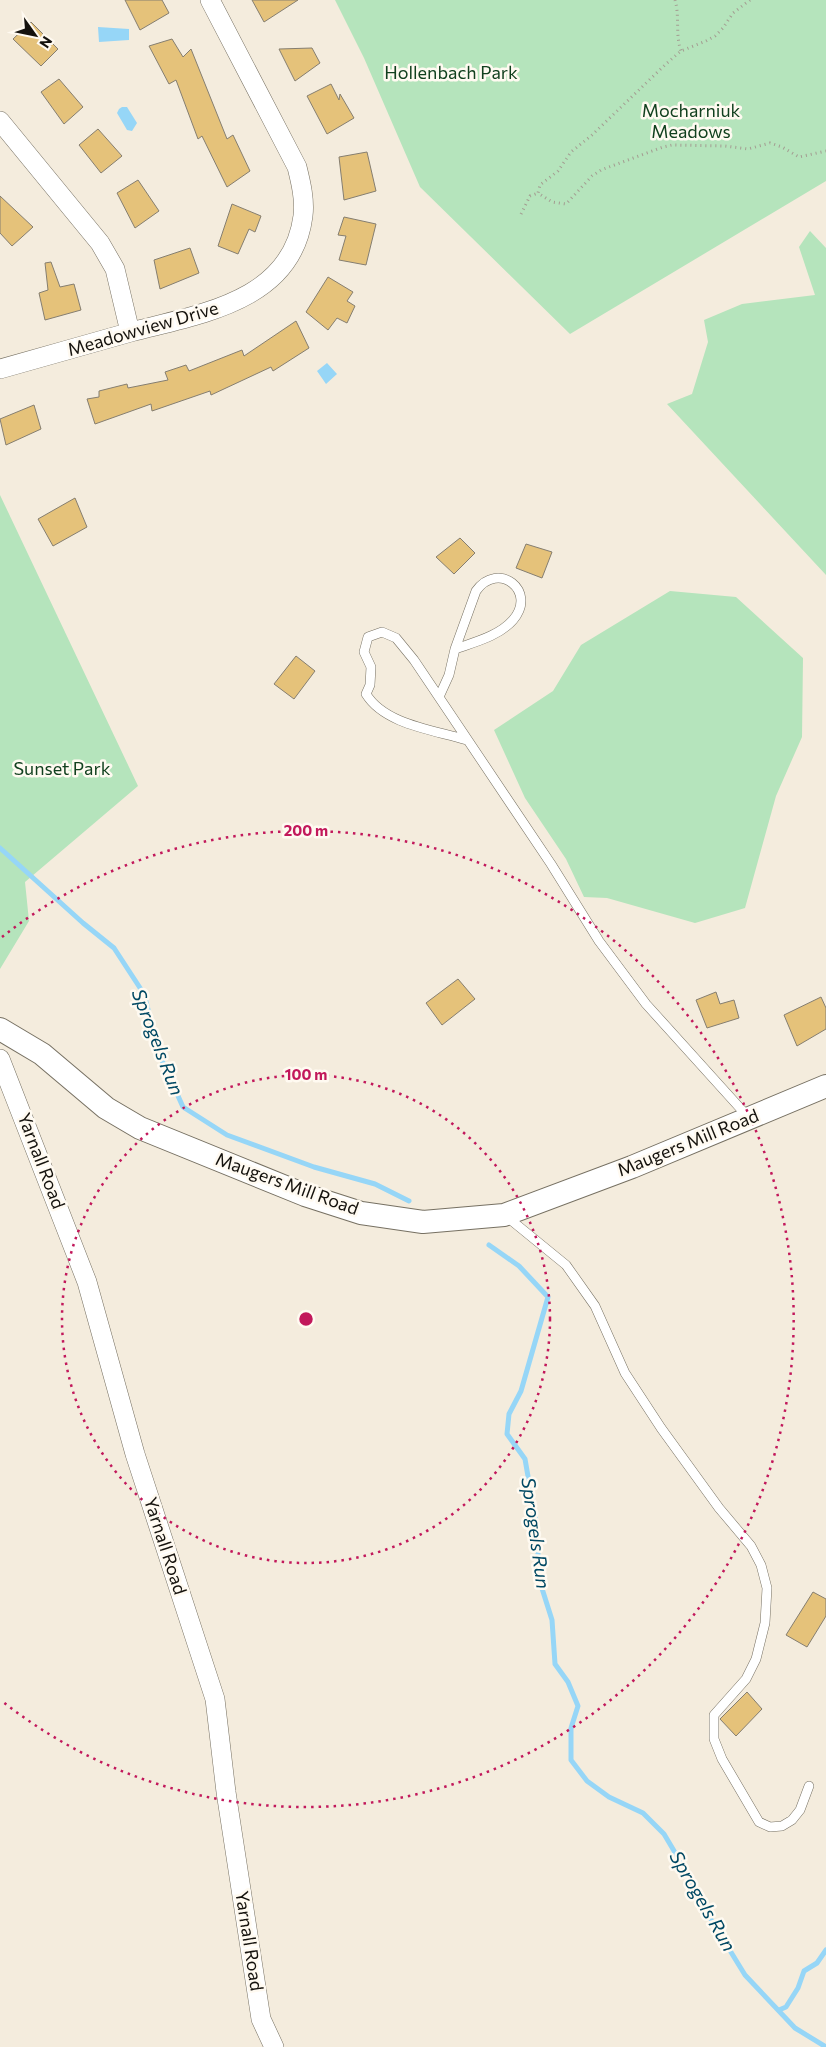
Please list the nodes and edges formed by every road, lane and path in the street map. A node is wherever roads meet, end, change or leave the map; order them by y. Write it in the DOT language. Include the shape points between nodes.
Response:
graph roads {
  1 [pos="210,0"];
  2 [pos="675,0"];
  3 [pos="750,0"];
  4 [pos="681,51"];
  5 [pos="0,122"];
  6 [pos="826,151"];
  7 [pos="538,193"];
  8 [pos="521,214"];
  9 [pos="130,332"];
  10 [pos="0,369"];
  11 [pos="455,649"];
  12 [pos="439,697"];
  13 [pos="467,740"];
  14 [pos="0,1029"];
  15 [pos="0,1059"];
  16 [pos="826,1086"];
  17 [pos="749,1118"];
  18 [pos="504,1215"];
  19 [pos="809,1786"];
  20 [pos="274,2047"];
  1 -- 9 [label="street, Meadowview Drive" via="298,167 303,216 288,259 274,277 253,292 215,310"];
  2 -- 4 [label="path"];
  3 -- 4 [label="path" via="733,13 715,36"];
  4 -- 7 [label="path" via="571,152 558,171 540,184"];
  5 -- 9 [label="street" via="100,243 115,269"];
  6 -- 7 [label="path" via="799,157 770,143 748,149 663,147 601,170 566,204 552,202"];
  7 -- 8 [label="path" via="530,196"];
  9 -- 10 [label="street, Meadowview Drive"];
  11 -- 11 [label="lane" via="481,584 501,578 512,582 520,590 522,602 512,621 488,638"];
  11 -- 12 [label="lane" via="449,675"];
  12 -- 13 [label="lane"];
  12 -- 13 [label="lane" via="396,638 382,632 368,637 364,652 371,667 366,694 373,705 413,726"];
  13 -- 17 [label="lane" via="599,941 646,1004"];
  14 -- 18 [label="street, Maugers Mill Road" via="42,1054 106,1108 140,1128 305,1195 361,1213 423,1222"];
  15 -- 20 [label="street, Yarnall Road" via="87,1282 135,1454 215,1699 261,2019"];
  16 -- 17 [label="street, Maugers Mill Road"];
  17 -- 18 [label="street, Maugers Mill Road" via="632,1168"];
  18 -- 19 [label="lane" via="566,1264 595,1306 626,1374 704,1489 751,1546 761,1565 767,1588 765,1623 756,1659 746,1679 714,1715 714,1739 722,1759 759,1822 770,1826 782,1826 792,1820 800,1810"];
}
